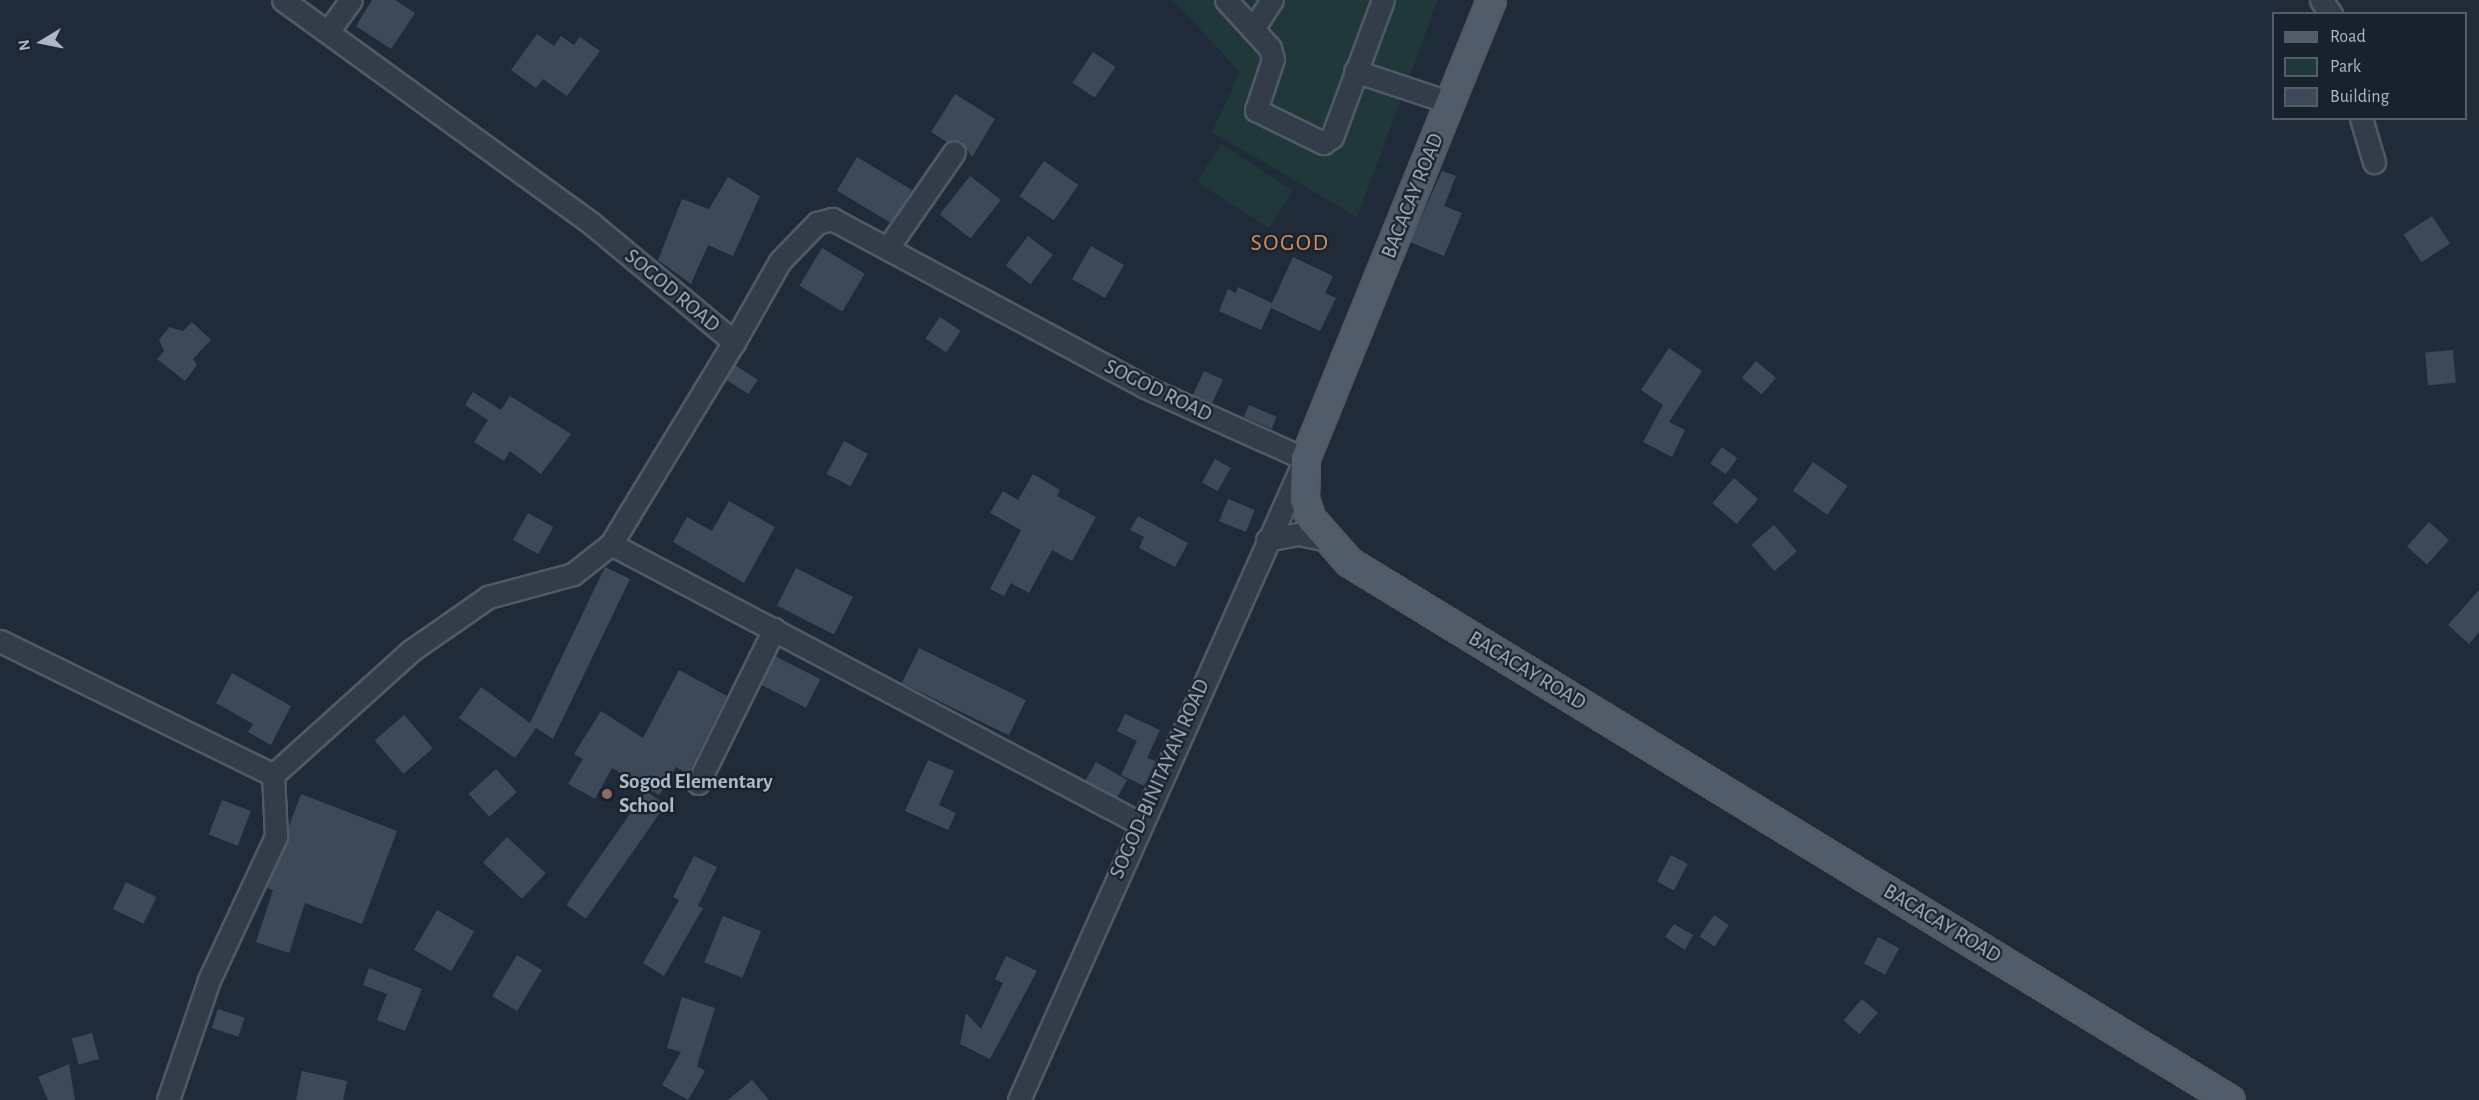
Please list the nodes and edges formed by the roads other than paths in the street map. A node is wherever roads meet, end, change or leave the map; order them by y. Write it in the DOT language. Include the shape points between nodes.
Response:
graph roads {
  1 [pos="283,0"];
  2 [pos="351,0"];
  3 [pos="1226,0"];
  4 [pos="1272,0"];
  5 [pos="1383,0"];
  6 [pos="1491,0"];
  7 [pos="1253,29"];
  8 [pos="329,30"];
  9 [pos="1355,71"];
  10 [pos="1451,103"];
  11 [pos="2362,120"];
  12 [pos="954,152"];
  13 [pos="2374,162"];
  14 [pos="889,246"];
  15 [pos="734,342"];
  16 [pos="1305,459"];
  17 [pos="1267,540"];
  18 [pos="1327,540"];
  19 [pos="611,544"];
  20 [pos="774,630"];
  21 [pos="0,641"];
  22 [pos="273,775"];
  23 [pos="698,783"];
  24 [pos="1139,823"];
  25 [pos="168,1100"];
  26 [pos="1019,1100"];
  27 [pos="2230,1100"];
  1 -- 8 [label="street, SOGOD ROAD"];
  2 -- 8 [label="street"];
  3 -- 7 [label="street"];
  4 -- 7 [label="street"];
  5 -- 9 [label="street"];
  6 -- 10 [label="main road, BACACAY ROAD"];
  7 -- 9 [label="street" via="1273,59 1256,110 1323,143 1332,137"];
  8 -- 15 [label="street, SOGOD ROAD" via="592,224"];
  9 -- 10 [label="street"];
  10 -- 16 [label="main road, BACACAY ROAD"];
  11 -- 13 [label="street"];
  12 -- 14 [label="street"];
  14 -- 15 [label="street, SOGOD ROAD" via="832,219 817,223 780,261"];
  14 -- 16 [label="street, SOGOD ROAD" via="1145,387"];
  15 -- 19 [label="street"];
  16 -- 17 [label="street, SOGOD-BINITAYAN ROAD"];
  16 -- 18 [label="main road, BACACAY ROAD" via="1304,499"];
  17 -- 18 [label="street" via="1299,534"];
  17 -- 24 [label="street, SOGOD-BINITAYAN ROAD"];
  18 -- 27 [label="main road, BACACAY ROAD" via="1349,562"];
  19 -- 20 [label="street"];
  19 -- 22 [label="street" via="573,574 488,597 412,650"];
  20 -- 23 [label="street"];
  20 -- 24 [label="street"];
  21 -- 22 [label="street"];
  22 -- 25 [label="street" via="276,836 209,980"];
  24 -- 26 [label="street, SOGOD-BINITAYAN ROAD"];
}
